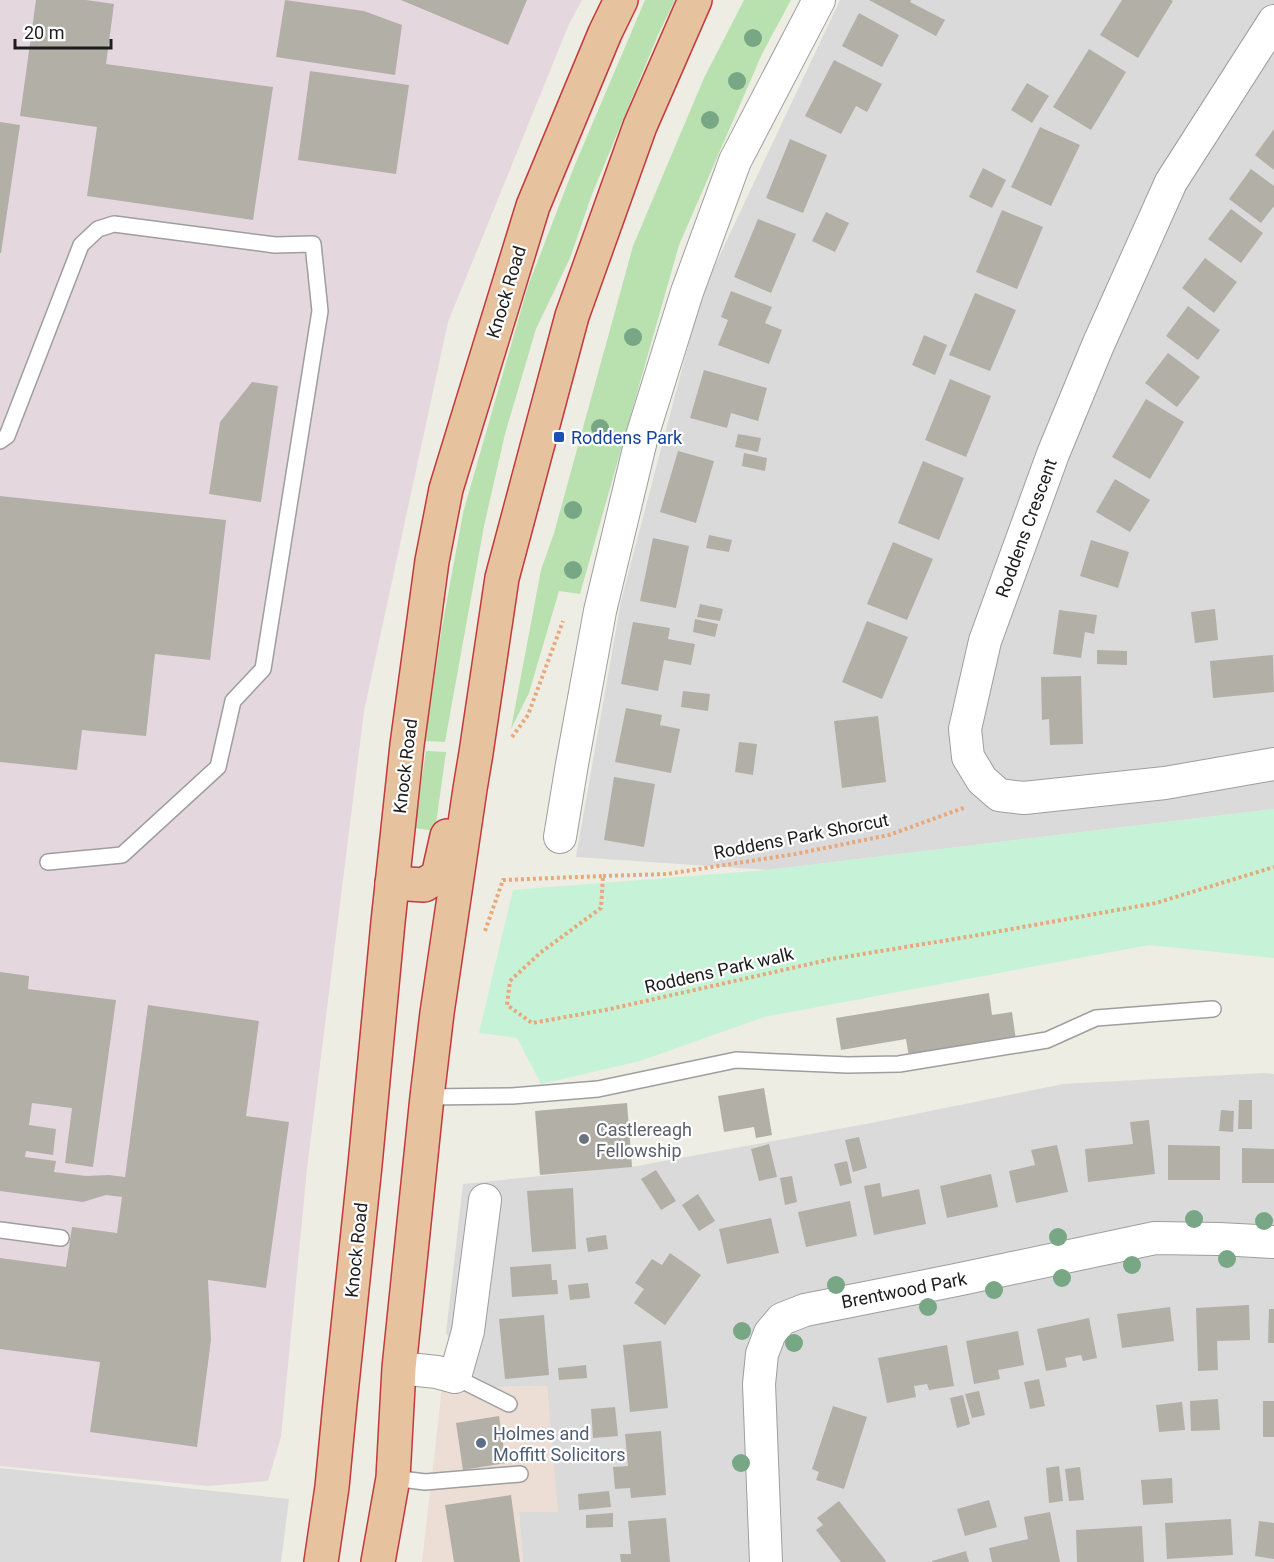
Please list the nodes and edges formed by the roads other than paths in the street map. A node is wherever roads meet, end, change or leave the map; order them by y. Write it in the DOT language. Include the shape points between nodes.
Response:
graph roads {
  1 [pos="621,0"];
  2 [pos="695,0"];
  3 [pos="819,0"];
  4 [pos="1274,21"];
  5 [pos="0,441"];
  6 [pos="1274,764"];
  7 [pos="470,789"];
  8 [pos="560,837"];
  9 [pos="48,862"];
  10 [pos="392,883"];
  11 [pos="1213,1009"];
  12 [pos="427,1097"];
  13 [pos="484,1200"];
  14 [pos="0,1230"];
  15 [pos="61,1238"];
  16 [pos="1274,1242"];
  17 [pos="399,1368"];
  18 [pos="455,1377"];
  19 [pos="509,1404"];
  20 [pos="520,1474"];
  21 [pos="393,1479"];
  22 [pos="321,1562"];
  23 [pos="378,1562"];
  24 [pos="766,1562"];
  1 -- 10 [label="highway, Knock Road" via="533,206 446,489 406,745"];
  2 -- 7 [label="highway" via="640,126 572,316 502,578"];
  3 -- 8 [label="street" via="735,161 687,292 642,436 600,611"];
  4 -- 6 [label="street, Roddens Crescent" via="1172,182 1098,345 988,630 965,729 968,757 982,780 999,795 1024,798 1153,784"];
  5 -- 9 [label="lane" via="7,436 81,245 98,229 114,224 275,245 313,244 320,311 263,669 233,701 218,767 122,855"];
  7 -- 10 [label="highway" via="446,838 438,876 424,885"];
  7 -- 12 [label="highway"];
  10 -- 22 [label="highway, Knock Road" via="332,1487"];
  11 -- 12 [label="lane" via="1096,1018 1047,1040 899,1064 736,1060 597,1089"];
  12 -- 17 [label="highway"];
  13 -- 18 [label="street" via="468,1331"];
  14 -- 15 [label="lane"];
  16 -- 24 [label="street, Brentwood Park" via="1155,1238 805,1310 782,1319 770,1333 762,1354 759,1384"];
  17 -- 18 [label="street"];
  17 -- 21 [label="highway"];
  18 -- 19 [label="lane"];
  20 -- 21 [label="lane" via="426,1482"];
  21 -- 23 [label="highway"];
}
